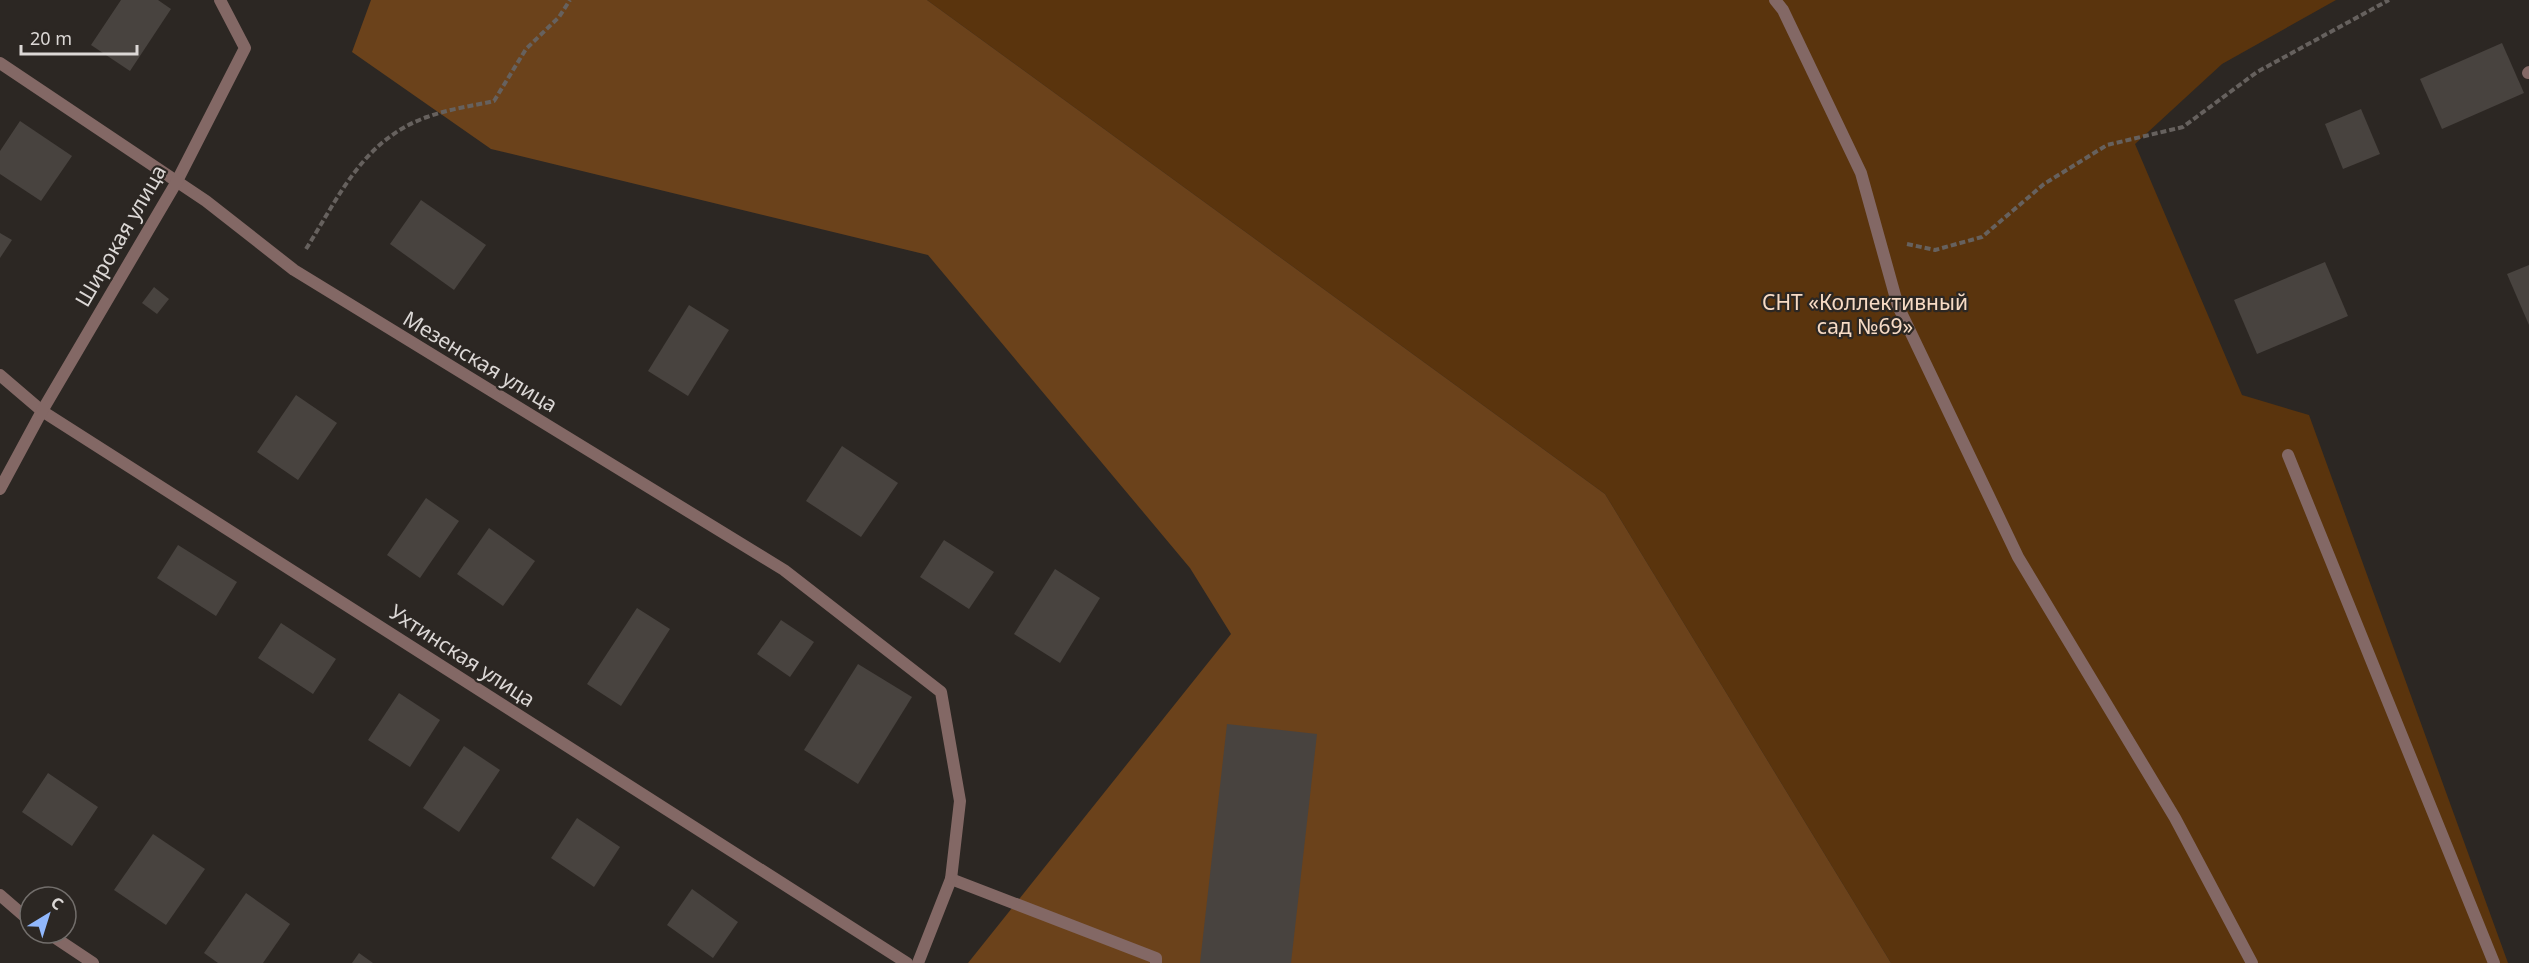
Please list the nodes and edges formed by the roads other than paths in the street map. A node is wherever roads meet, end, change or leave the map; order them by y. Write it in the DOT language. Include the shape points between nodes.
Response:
graph roads {
  1 [pos="220,0"];
  2 [pos="1775,0"];
  3 [pos="0,63"];
  4 [pos="176,183"];
  5 [pos="0,375"];
  6 [pos="42,411"];
  7 [pos="2288,455"];
  8 [pos="0,489"];
  9 [pos="951,879"];
  10 [pos="0,895"];
  11 [pos="18,911"];
  12 [pos="66,945"];
  13 [pos="93,963"];
  14 [pos="907,963"];
  15 [pos="918,963"];
  16 [pos="1156,963"];
  17 [pos="2252,963"];
  18 [pos="2494,963"];
  1 -- 4 [label="street, Широкая улица" via="245,48"];
  2 -- 17 [label="street" via="1861,173 1898,306 2018,556 2175,818"];
  3 -- 4 [label="street, Мезенская улица"];
  4 -- 6 [label="street, Широкая улица"];
  4 -- 9 [label="street, Мезенская улица" via="206,201 294,270 784,570 941,692 960,801"];
  5 -- 6 [label="street, Ухтинская улица"];
  6 -- 8 [label="street, Широкая улица"];
  6 -- 14 [label="street, Ухтинская улица"];
  7 -- 18 [label="street"];
  9 -- 15 [label="street"];
  9 -- 16 [label="street" via="1156,958"];
  10 -- 11 [label="street"];
  12 -- 13 [label="street"];
}
